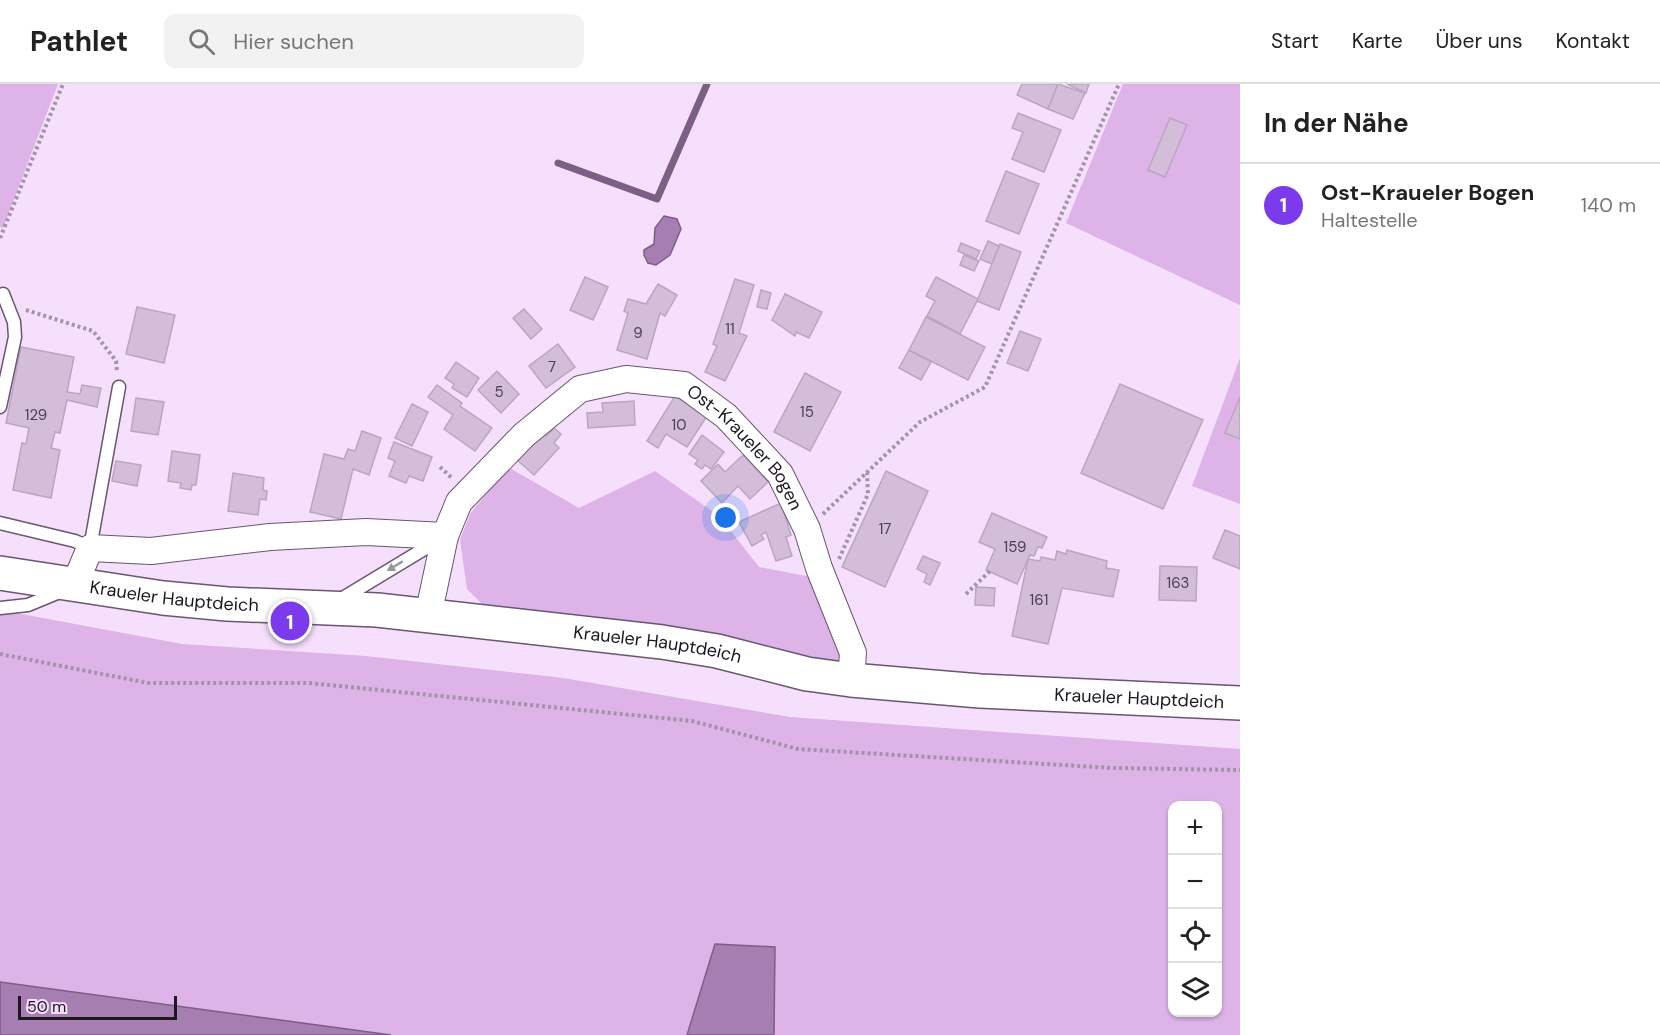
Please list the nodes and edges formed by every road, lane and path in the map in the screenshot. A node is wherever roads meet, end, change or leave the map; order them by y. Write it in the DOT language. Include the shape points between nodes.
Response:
graph roads {
  1 [pos="63,84"];
  2 [pos="1119,84"];
  3 [pos="0,238"];
  4 [pos="3,294"];
  5 [pos="119,387"];
  6 [pos="0,408"];
  7 [pos="867,472"];
  8 [pos="0,523"];
  9 [pos="807,529"];
  10 [pos="445,536"];
  11 [pos="90,548"];
  12 [pos="837,564"];
  13 [pos="990,572"];
  14 [pos="0,573"];
  15 [pos="74,586"];
  16 [pos="966,594"];
  17 [pos="330,606"];
  18 [pos="0,608"];
  19 [pos="428,616"];
  20 [pos="0,654"];
  21 [pos="851,680"];
  22 [pos="1240,703"];
  23 [pos="1240,770"];
  1 -- 3 [label="path"];
  2 -- 7 [label="path" via="985,387 920,422"];
  4 -- 5 [label="path" via="26,310 93,331 116,361"];
  4 -- 6 [label="lane" via="14,322 15,337"];
  5 -- 11 [label="lane"];
  7 -- 9 [label="path"];
  7 -- 12 [label="path" via="868,494"];
  8 -- 11 [label="lane"];
  9 -- 10 [label="street, Ost-Kraueler Bogen" via="780,474 726,416 684,385 626,379 580,389 524,435 459,502"];
  9 -- 21 [label="street, Ost-Kraueler Bogen" via="853,653"];
  10 -- 11 [label="street" via="366,532 270,537 151,551"];
  10 -- 17 [label="lane, one-way"];
  10 -- 19 [label="street, Ost-Kraueler Bogen"];
  11 -- 15 [label="street, Kraueler Hauptdeich"];
  13 -- 16 [label="path"];
  14 -- 15 [label="street, Kraueler Hauptdeich"];
  15 -- 17 [label="street, Kraueler Hauptdeich" via="227,604"];
  15 -- 18 [label="lane" via="28,604"];
  17 -- 19 [label="street, Kraueler Hauptdeich"];
  19 -- 21 [label="street, Kraueler Hauptdeich" via="662,642"];
  20 -- 23 [label="path" via="148,683 309,683 692,721 798,749 1112,768"];
  21 -- 22 [label="street, Kraueler Hauptdeich" via="980,691"];
}
